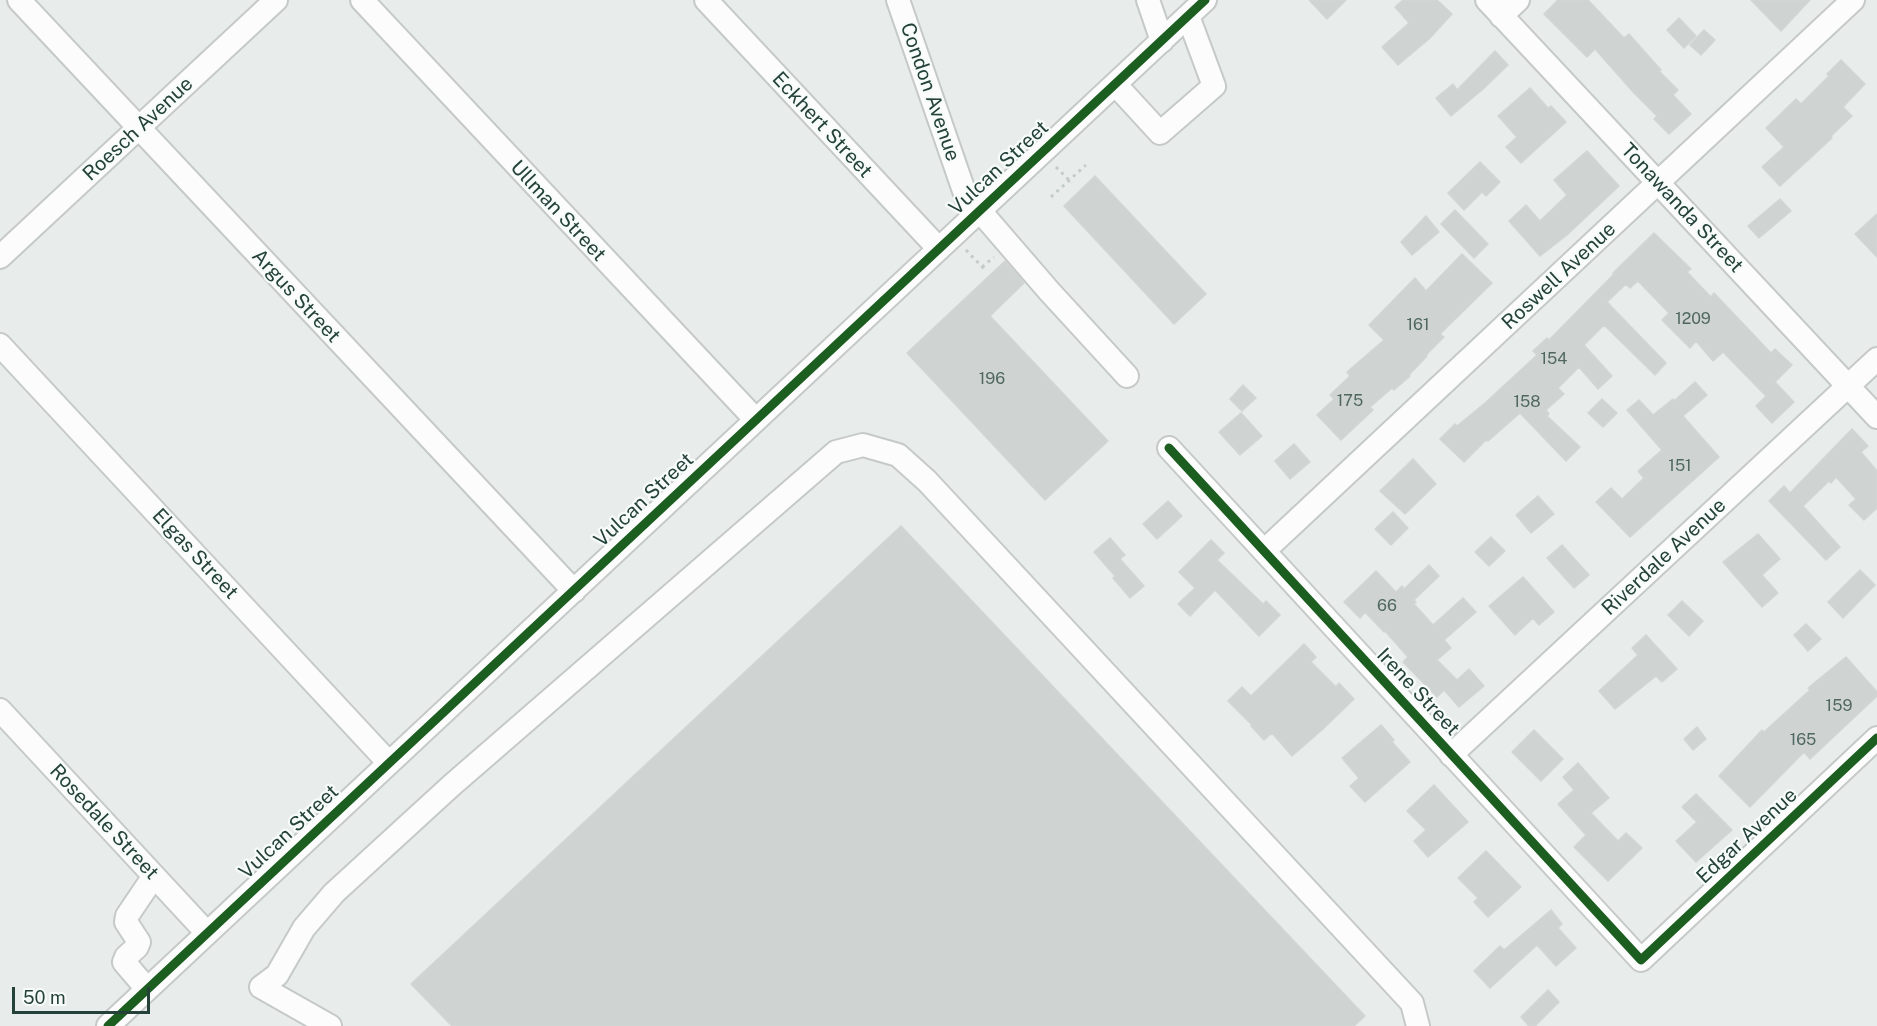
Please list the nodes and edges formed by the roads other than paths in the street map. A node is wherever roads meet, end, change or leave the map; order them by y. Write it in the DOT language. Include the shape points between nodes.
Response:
graph roads {
  1 [pos="20,0"];
  2 [pos="276,0"];
  3 [pos="362,0"];
  4 [pos="706,0"];
  5 [pos="898,0"];
  6 [pos="1148,0"];
  7 [pos="1205,0"];
  8 [pos="1518,0"];
  9 [pos="1853,0"];
  10 [pos="1494,8"];
  11 [pos="1188,16"];
  12 [pos="1162,41"];
  13 [pos="1115,84"];
  14 [pos="139,128"];
  15 [pos="1658,182"];
  16 [pos="977,214"];
  17 [pos="939,249"];
  18 [pos="0,257"];
  19 [pos="0,345"];
  20 [pos="1877,359"];
  21 [pos="1127,376"];
  22 [pos="1848,387"];
  23 [pos="1877,417"];
  24 [pos="756,420"];
  25 [pos="1169,448"];
  26 [pos="1264,551"];
  27 [pos="574,591"];
  28 [pos="0,710"];
  29 [pos="1877,738"];
  30 [pos="1451,755"];
  31 [pos="389,763"];
  32 [pos="154,876"];
  33 [pos="207,933"];
  34 [pos="1641,960"];
  35 [pos="147,989"];
  36 [pos="108,1026"];
  37 [pos="330,1026"];
  38 [pos="1418,1026"];
  1 -- 14 [label="street, Argus Street"];
  2 -- 14 [label="street, Roesch Avenue"];
  3 -- 24 [label="street, Ullman Street"];
  4 -- 17 [label="street, Eckhert Street"];
  5 -- 16 [label="street, Condon Avenue"];
  6 -- 12 [label="street"];
  7 -- 11 [label="street, Vulcan Street"];
  8 -- 10 [label="street"];
  9 -- 15 [label="street, Roswell Avenue"];
  10 -- 15 [label="street, Tonawanda Street"];
  11 -- 12 [label="street, Vulcan Street"];
  11 -- 13 [label="street" via="1214,86 1160,133"];
  12 -- 13 [label="street, Vulcan Street"];
  13 -- 16 [label="street, Vulcan Street"];
  14 -- 18 [label="street, Roesch Avenue"];
  14 -- 27 [label="street, Argus Street"];
  15 -- 22 [label="street, Tonawanda Street"];
  15 -- 26 [label="street, Roswell Avenue"];
  16 -- 17 [label="street, Vulcan Street"];
  16 -- 21 [label="street"];
  17 -- 24 [label="street, Vulcan Street"];
  19 -- 31 [label="street, Elgas Street"];
  20 -- 22 [label="street, Riverdale Avenue"];
  22 -- 23 [label="street, Tonawanda Street"];
  22 -- 30 [label="street, Riverdale Avenue"];
  24 -- 27 [label="street, Vulcan Street"];
  25 -- 26 [label="street, Irene Street"];
  26 -- 30 [label="street, Irene Street"];
  27 -- 31 [label="street, Vulcan Street"];
  28 -- 32 [label="street, Rosedale Street"];
  29 -- 34 [label="street, Edgar Avenue"];
  30 -- 34 [label="street, Irene Street"];
  31 -- 33 [label="street, Vulcan Street"];
  32 -- 33 [label="street, Rosedale Street"];
  32 -- 35 [label="street" via="126,916 139,942 124,962"];
  33 -- 35 [label="street, Vulcan Street"];
  35 -- 36 [label="street, Vulcan Street"];
  37 -- 38 [label="street" via="261,987 277,975 304,928 334,892 836,452 863,445 898,455 927,482 1412,1003"];
}
